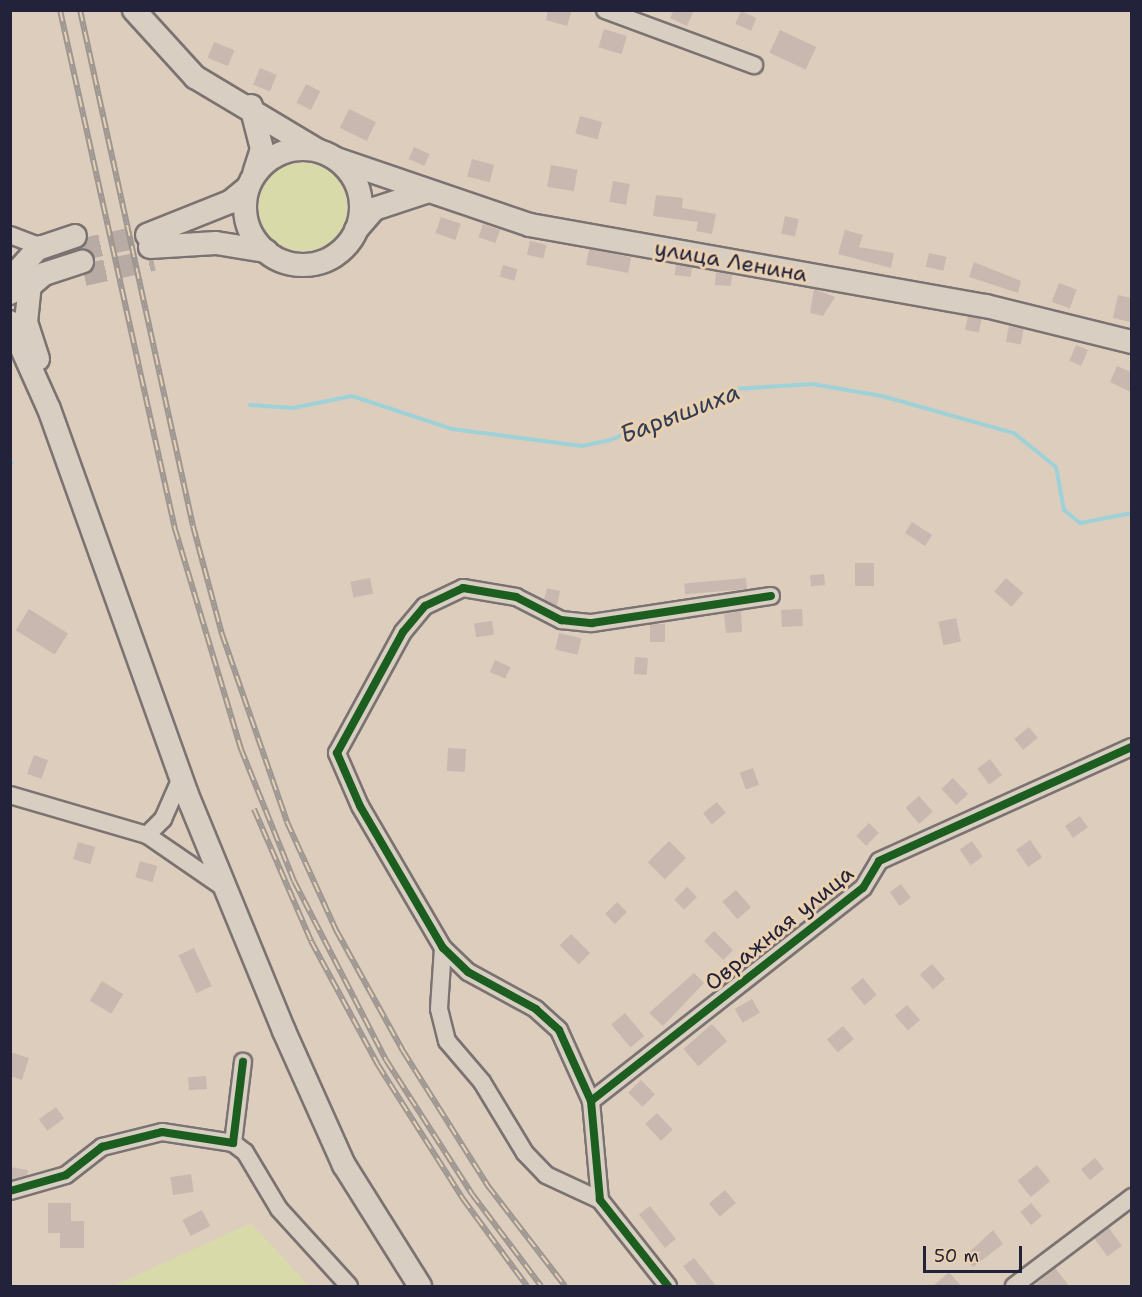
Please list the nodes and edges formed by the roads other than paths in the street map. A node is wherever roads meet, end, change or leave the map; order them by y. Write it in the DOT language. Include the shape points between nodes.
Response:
graph roads {
  1 [pos="134,10"];
  2 [pos="605,10"];
  3 [pos="754,65"];
  4 [pos="251,106"];
  5 [pos="328,155"];
  6 [pos="250,183"];
  7 [pos="426,192"];
  8 [pos="355,232"];
  9 [pos="10,235"];
  10 [pos="53,242"];
  11 [pos="266,251"];
  12 [pos="10,292"];
  13 [pos="10,322"];
  14 [pos="1131,342"];
  15 [pos="40,383"];
  16 [pos="771,596"];
  17 [pos="1131,747"];
  18 [pos="181,778"];
  19 [pos="10,795"];
  20 [pos="147,835"];
  21 [pos="226,889"];
  22 [pos="443,948"];
  23 [pos="243,1062"];
  24 [pos="591,1101"];
  25 [pos="233,1143"];
  26 [pos="10,1191"];
  27 [pos="1131,1197"];
  28 [pos="600,1200"];
  29 [pos="349,1287"];
  30 [pos="420,1287"];
  31 [pos="668,1287"];
  32 [pos="1014,1287"];
  1 -- 4 [label="main road, улица Ленина" via="195,77"];
  2 -- 3 [label="street"];
  4 -- 5 [label="main road, улица Ленина"];
  4 -- 6 [label="main road" via="262,150"];
  5 -- 6 [label="main road" via="279,154"];
  5 -- 7 [label="main road, улица Ленина"];
  5 -- 8 [label="main road" via="359,192"];
  6 -- 11 [label="main road" via="250,231"];
  6 -- 11 [label="main road" via="208,211 148,241 216,243"];
  7 -- 8 [label="main road" via="374,209"];
  7 -- 14 [label="main road, улица Ленина" via="530,225 986,306"];
  8 -- 11 [label="main road" via="344,248 310,265 291,264"];
  9 -- 10 [label="street" via="36,245"];
  10 -- 12 [label="main road" via="25,260 13,276"];
  10 -- 15 [label="main road" via="80,256 42,261 25,279 17,301 20,332"];
  13 -- 15 [label="main road"];
  15 -- 18 [label="main road"];
  16 -- 22 [label="street" via="592,623 561,620 487,589 463,588 425,606 403,632 337,753 360,806"];
  17 -- 24 [label="street, Овражная улица" via="879,861 864,888"];
  18 -- 20 [label="street" via="163,819"];
  18 -- 21 [label="main road"];
  19 -- 20 [label="street"];
  20 -- 21 [label="street"];
  21 -- 30 [label="main road" via="344,1165"];
  22 -- 24 [label="street" via="468,972 536,1009 559,1029"];
  22 -- 28 [label="street" via="439,1009 447,1041 502,1108 539,1168"];
  23 -- 25 [label="street"];
  24 -- 28 [label="street"];
  25 -- 26 [label="street" via="162,1132 102,1147 66,1175 28,1190"];
  25 -- 29 [label="street" via="245,1152 279,1209"];
  27 -- 32 [label="street"];
  28 -- 31 [label="street"];
}
